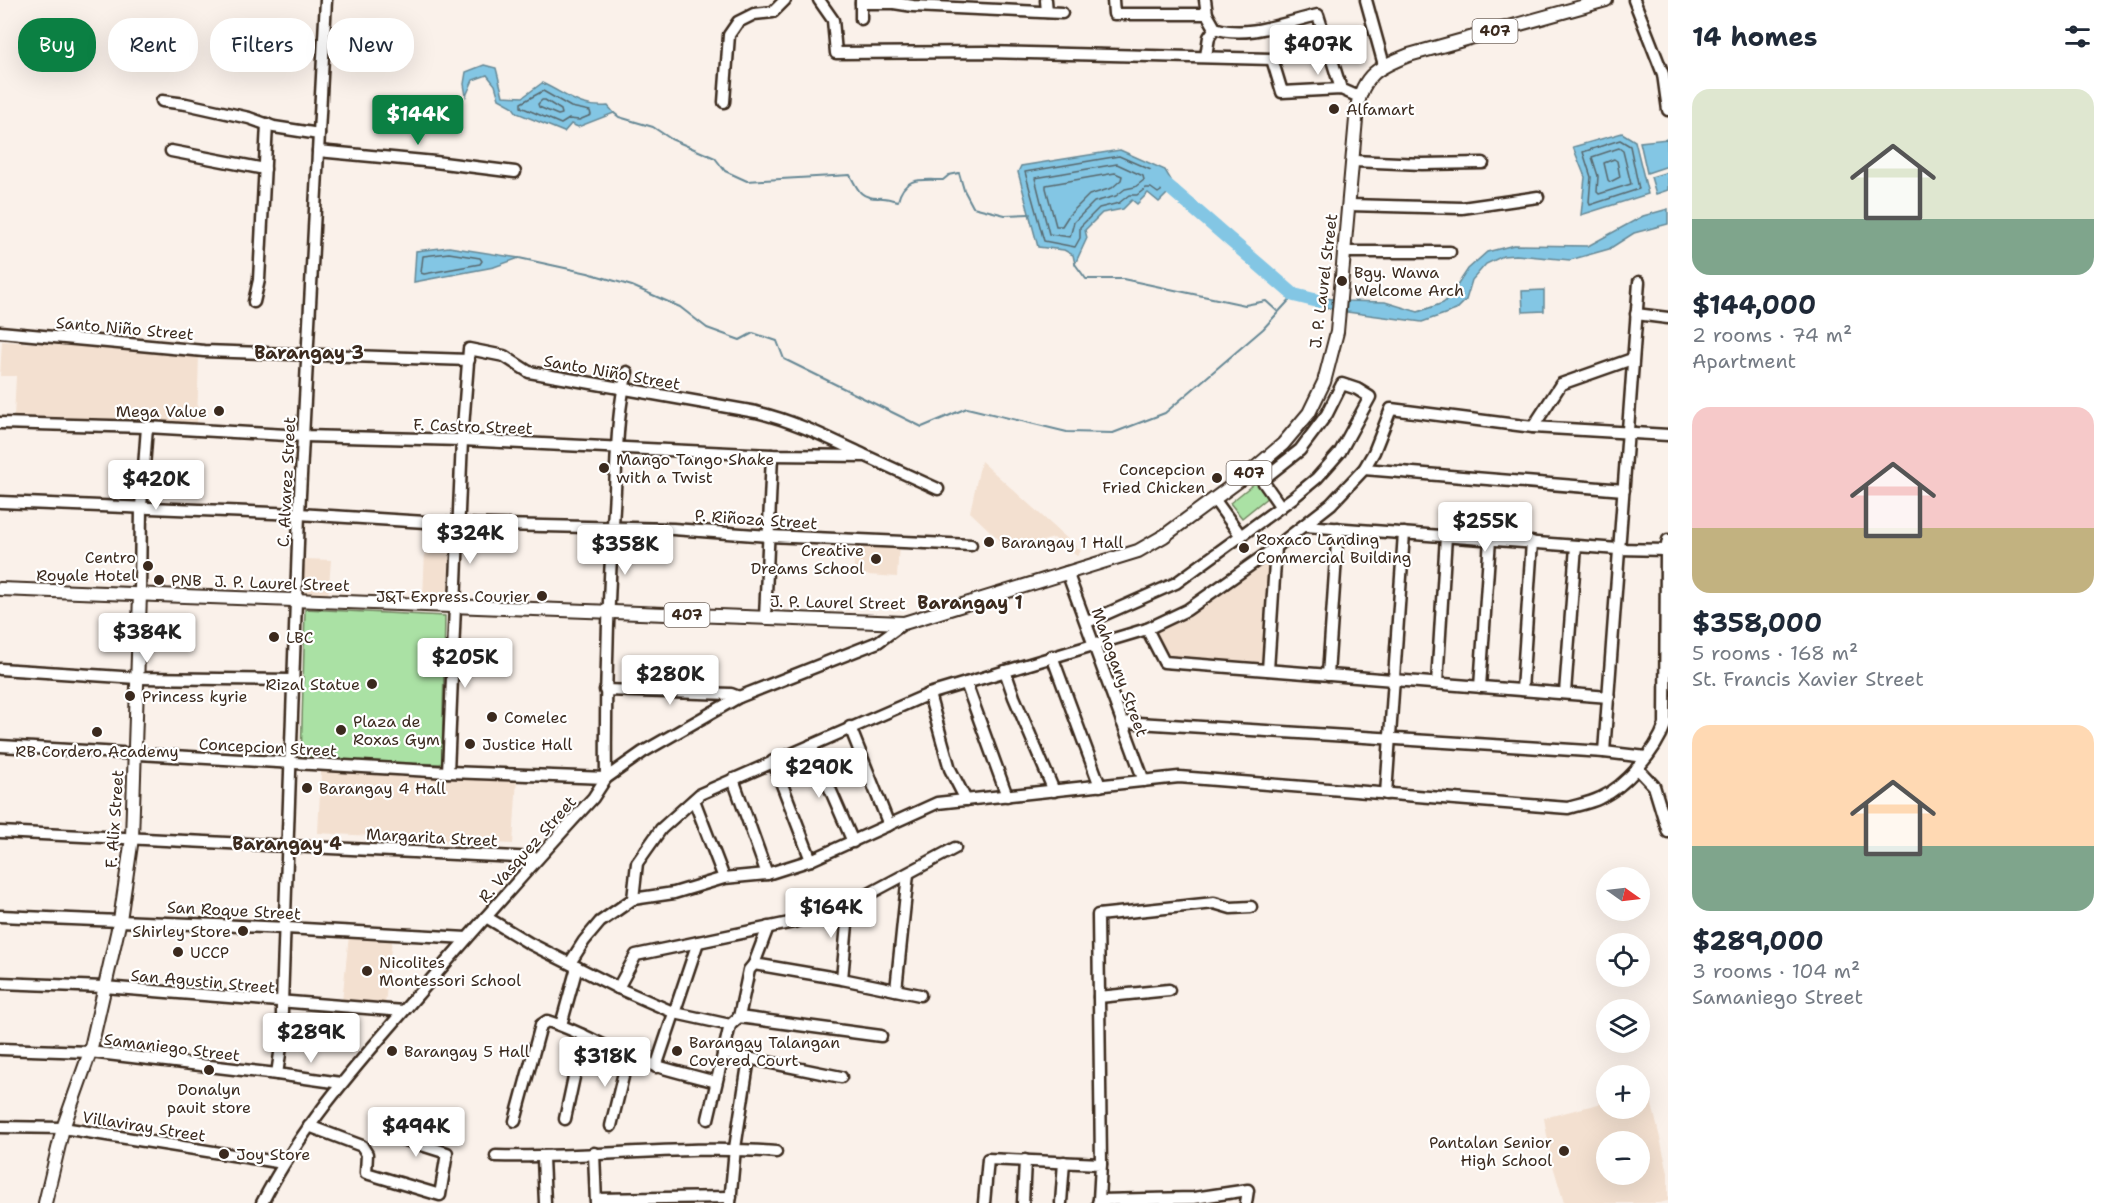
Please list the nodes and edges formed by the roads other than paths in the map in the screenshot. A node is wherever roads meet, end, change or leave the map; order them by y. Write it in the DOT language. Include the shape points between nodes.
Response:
graph roads {
  1 [pos="326,0"];
  2 [pos="785,0"];
  3 [pos="819,0"];
  4 [pos="1046,0"];
  5 [pos="1113,0"];
  6 [pos="1205,0"];
  7 [pos="1366,0"];
  8 [pos="1606,0"];
  9 [pos="1635,0"];
  10 [pos="861,2"];
  11 [pos="894,2"];
  12 [pos="1047,12"];
  13 [pos="1062,13"];
  14 [pos="1207,14"];
  15 [pos="861,19"];
  16 [pos="1215,28"];
  17 [pos="1326,40"];
  18 [pos="1206,56"];
  19 [pos="1272,59"];
  20 [pos="1384,66"];
  21 [pos="1341,89"];
  22 [pos="1359,97"];
  23 [pos="162,101"];
  24 [pos="724,102"];
  25 [pos="1668,110"];
  26 [pos="267,124"];
  27 [pos="319,134"];
  28 [pos="171,151"];
  29 [pos="318,151"];
  30 [pos="1353,161"];
  31 [pos="1484,163"];
  32 [pos="266,169"];
  33 [pos="515,172"];
  34 [pos="1538,197"];
  35 [pos="1348,205"];
  36 [pos="1345,252"];
  37 [pos="1450,252"];
  38 [pos="1639,282"];
  39 [pos="254,302"];
  40 [pos="1636,314"];
  41 [pos="1668,318"];
  42 [pos="0,332"];
  43 [pos="0,341"];
  44 [pos="307,355"];
  45 [pos="1632,359"];
  46 [pos="469,360"];
  47 [pos="627,372"];
  48 [pos="623,389"];
  49 [pos="0,423"];
  50 [pos="147,427"];
  51 [pos="1533,427"];
  52 [pos="1629,432"];
  53 [pos="1668,435"];
  54 [pos="304,436"];
  55 [pos="462,440"];
  56 [pos="618,447"];
  57 [pos="772,455"];
  58 [pos="866,456"];
  59 [pos="1364,469"];
  60 [pos="938,489"];
  61 [pos="1624,490"];
  62 [pos="1214,499"];
  63 [pos="0,502"];
  64 [pos="141,507"];
  65 [pos="1281,507"];
  66 [pos="299,514"];
  67 [pos="457,524"];
  68 [pos="1305,526"];
  69 [pos="613,528"];
  70 [pos="1338,528"];
  71 [pos="1404,533"];
  72 [pos="769,536"];
  73 [pos="1241,536"];
  74 [pos="1446,536"];
  75 [pos="1490,539"];
  76 [pos="1532,542"];
  77 [pos="971,545"];
  78 [pos="1667,545"];
  79 [pos="1576,546"];
  80 [pos="1276,548"];
  81 [pos="1618,549"];
  82 [pos="1067,572"];
  83 [pos="0,589"];
  84 [pos="140,594"];
  85 [pos="296,600"];
  86 [pos="455,605"];
  87 [pos="609,612"];
  88 [pos="765,618"];
  89 [pos="1090,621"];
  90 [pos="904,623"];
  91 [pos="1147,629"];
  92 [pos="1093,644"];
  93 [pos="1052,656"];
  94 [pos="0,669"];
  95 [pos="1268,670"];
  96 [pos="1005,671"];
  97 [pos="1328,675"];
  98 [pos="137,678"];
  99 [pos="294,680"];
  100 [pos="1393,680"];
  101 [pos="966,682"];
  102 [pos="1437,683"];
  103 [pos="1480,687"];
  104 [pos="605,690"];
  105 [pos="1522,690"];
  106 [pos="929,693"];
  107 [pos="1565,693"];
  108 [pos="739,697"];
  109 [pos="1609,697"];
  110 [pos="1667,702"];
  111 [pos="1122,722"];
  112 [pos="850,727"];
  113 [pos="1665,735"];
  114 [pos="1390,739"];
  115 [pos="812,745"];
  116 [pos="0,746"];
  117 [pos="1604,752"];
  118 [pos="135,755"];
  119 [pos="1646,757"];
  120 [pos="773,761"];
  121 [pos="291,762"];
  122 [pos="1637,768"];
  123 [pos="448,772"];
  124 [pos="606,778"];
  125 [pos="733,779"];
  126 [pos="1144,781"];
  127 [pos="1100,786"];
  128 [pos="1054,791"];
  129 [pos="1386,794"];
  130 [pos="1007,796"];
  131 [pos="694,800"];
  132 [pos="966,800"];
  133 [pos="889,825"];
  134 [pos="0,832"];
  135 [pos="1668,832"];
  136 [pos="132,838"];
  137 [pos="853,842"];
  138 [pos="287,845"];
  139 [pos="955,848"];
  140 [pos="538,858"];
  141 [pos="811,860"];
  142 [pos="767,874"];
  143 [pos="908,874"];
  144 [pos="724,878"];
  145 [pos="633,899"];
  146 [pos="849,902"];
  147 [pos="1251,907"];
  148 [pos="0,916"];
  149 [pos="486,917"];
  150 [pos="120,920"];
  151 [pos="286,927"];
  152 [pos="768,927"];
  153 [pos="467,938"];
  154 [pos="698,942"];
  155 [pos="754,964"];
  156 [pos="573,965"];
  157 [pos="842,979"];
  158 [pos="0,983"];
  159 [pos="104,987"];
  160 [pos="618,988"];
  161 [pos="896,990"];
  162 [pos="1169,990"];
  163 [pos="920,995"];
  164 [pos="1099,997"];
  165 [pos="282,1003"];
  166 [pos="403,1011"];
  167 [pos="675,1013"];
  168 [pos="739,1017"];
  169 [pos="561,1025"];
  170 [pos="730,1025"];
  171 [pos="583,1035"];
  172 [pos="881,1036"];
  173 [pos="0,1049"];
  174 [pos="90,1052"];
  175 [pos="723,1053"];
  176 [pos="628,1056"];
  177 [pos="749,1058"];
  178 [pos="657,1066"];
  179 [pos="278,1074"];
  180 [pos="841,1077"];
  181 [pos="716,1082"];
  182 [pos="341,1083"];
  183 [pos="565,1119"];
  184 [pos="708,1119"];
  185 [pos="515,1121"];
  186 [pos="309,1126"];
  187 [pos="610,1126"];
  188 [pos="0,1127"];
  189 [pos="63,1128"];
  190 [pos="393,1136"];
  191 [pos="735,1148"];
  192 [pos="776,1152"];
  193 [pos="594,1153"];
  194 [pos="496,1156"];
  195 [pos="543,1158"];
  196 [pos="1025,1161"];
  197 [pos="1064,1162"];
  198 [pos="284,1163"];
  199 [pos="1101,1164"];
  200 [pos="731,1200"];
  201 [pos="596,1201"];
  202 [pos="1099,1201"];
  203 [pos="45,1203"];
  204 [pos="262,1203"];
  205 [pos="545,1203"];
  206 [pos="984,1203"];
  207 [pos="1023,1203"];
  208 [pos="1061,1203"];
  209 [pos="1246,1203"];
  1 -- 27 [label="street, C. Alvarez Street"];
  2 -- 24 [label="street" via="773,12 754,14 738,22 729,35"];
  3 -- 18 [label="street" via="833,21 836,53"];
  4 -- 12 [label="street"];
  5 -- 14 [label="street" via="1114,14"];
  6 -- 14 [label="street"];
  7 -- 20 [label="street"];
  8 -- 20 [label="main road, J. P. Laurel Street / 407" via="1409,55"];
  9 -- 25 [label="street" via="1663,74"];
  10 -- 11 [label="street"];
  10 -- 15 [label="street"];
  11 -- 12 [label="street"];
  12 -- 13 [label="street"];
  14 -- 16 [label="street"];
  16 -- 17 [label="street" via="1249,32 1318,15"];
  16 -- 18 [label="street"];
  17 -- 19 [label="street"];
  17 -- 21 [label="street"];
  18 -- 19 [label="street"];
  19 -- 21 [label="street" via="1282,92"];
  20 -- 22 [label="main road, J. P. Laurel Street / 407" via="1373,73"];
  21 -- 22 [label="street"];
  22 -- 30 [label="main road, J. P. Laurel Street / 407"];
  23 -- 26 [label="street"];
  26 -- 27 [label="street"];
  26 -- 32 [label="street"];
  27 -- 29 [label="street, C. Alvarez Street"];
  28 -- 32 [label="street"];
  29 -- 33 [label="street"];
  29 -- 44 [label="street, C. Alvarez Street"];
  30 -- 31 [label="street"];
  30 -- 35 [label="main road, J. P. Laurel Street / 407"];
  32 -- 39 [label="street"];
  34 -- 35 [label="street" via="1462,208"];
  35 -- 36 [label="main road, J. P. Laurel Street / 407"];
  36 -- 37 [label="street"];
  36 -- 62 [label="main road, J. P. Laurel Street / 407" via="1339,314 1324,382 1309,413 1283,444"];
  38 -- 40 [label="street"];
  40 -- 41 [label="street"];
  40 -- 45 [label="street"];
  42 -- 43 [label="street"];
  42 -- 44 [label="street, Santo Niño Street" via="204,351"];
  44 -- 46 [label="street, Santo Niño Street"];
  44 -- 54 [label="street, C. Alvarez Street"];
  45 -- 51 [label="street" via="1561,384"];
  45 -- 52 [label="street"];
  46 -- 48 [label="street, Santo Niño Street" via="469,349 504,356 529,372"];
  46 -- 55 [label="street"];
  47 -- 48 [label="street"];
  48 -- 56 [label="street"];
  48 -- 58 [label="street, Santo Niño Street" via="784,419"];
  49 -- 50 [label="street, F. Castro Street"];
  50 -- 54 [label="street, F. Castro Street"];
  50 -- 64 [label="street, F. Alix Street"];
  51 -- 52 [label="street"];
  51 -- 59 [label="street" via="1391,410"];
  52 -- 53 [label="street"];
  52 -- 61 [label="street"];
  54 -- 55 [label="street, F. Castro Street"];
  54 -- 66 [label="street, C. Alvarez Street"];
  55 -- 56 [label="street, F. Castro Street"];
  55 -- 67 [label="street"];
  56 -- 57 [label="street, F. Castro Street"];
  56 -- 69 [label="street"];
  57 -- 58 [label="street, F. Castro Street"];
  57 -- 72 [label="street"];
  58 -- 60 [label="street, F. Castro Street"];
  59 -- 61 [label="street"];
  59 -- 68 [label="street"];
  61 -- 81 [label="street"];
  62 -- 73 [label="street"];
  62 -- 82 [label="main road, J. P. Laurel Street / 407" via="1150,545"];
  63 -- 64 [label="street, P. Riñoza Street"];
  64 -- 66 [label="street, P. Riñoza Street"];
  64 -- 84 [label="street, F. Alix Street"];
  65 -- 65 [label="street" via="1262,480 1300,450 1327,414 1342,384 1370,397 1340,452 1317,478"];
  65 -- 73 [label="street"];
  66 -- 67 [label="street, P. Riñoza Street"];
  66 -- 85 [label="street, C. Alvarez Street"];
  67 -- 69 [label="street, P. Riñoza Street"];
  67 -- 86 [label="street"];
  68 -- 70 [label="street"];
  68 -- 80 [label="street"];
  69 -- 72 [label="street, P. Riñoza Street"];
  69 -- 87 [label="street"];
  70 -- 71 [label="street"];
  70 -- 97 [label="street"];
  71 -- 74 [label="street"];
  71 -- 100 [label="street"];
  72 -- 77 [label="street, P. Riñoza Street"];
  72 -- 88 [label="street"];
  73 -- 89 [label="street" via="1176,583"];
  74 -- 75 [label="street"];
  74 -- 102 [label="street"];
  75 -- 76 [label="street"];
  75 -- 103 [label="street"];
  76 -- 79 [label="street"];
  76 -- 105 [label="street"];
  78 -- 81 [label="street"];
  78 -- 110 [label="street"];
  79 -- 81 [label="street"];
  79 -- 107 [label="street"];
  80 -- 91 [label="street" via="1186,610"];
  80 -- 95 [label="street"];
  81 -- 109 [label="street"];
  82 -- 90 [label="main road, J. P. Laurel Street / 407"];
  82 -- 92 [label="street, Mahogany Street"];
  83 -- 84 [label="main road, J. P. Laurel Street / 407"];
  84 -- 85 [label="main road, J. P. Laurel Street / 407"];
  84 -- 98 [label="main road, F. Alix Street"];
  85 -- 86 [label="main road, J. P. Laurel Street / 407"];
  85 -- 99 [label="street, C. Alvarez Street"];
  86 -- 87 [label="main road, J. P. Laurel Street / 407"];
  86 -- 123 [label="street"];
  87 -- 88 [label="main road, J. P. Laurel Street / 407"];
  87 -- 104 [label="street"];
  88 -- 90 [label="main road, J. P. Laurel Street / 407"];
  90 -- 108 [label="street, R. Vasquez Street" via="878,642"];
  91 -- 92 [label="street"];
  91 -- 95 [label="street" via="1164,662"];
  92 -- 93 [label="street"];
  92 -- 111 [label="street, Mahogany Street"];
  93 -- 96 [label="street"];
  93 -- 127 [label="street"];
  94 -- 98 [label="street"];
  95 -- 97 [label="street"];
  96 -- 101 [label="street"];
  96 -- 128 [label="street"];
  97 -- 100 [label="street"];
  98 -- 99 [label="street"];
  98 -- 118 [label="main road, F. Alix Street"];
  99 -- 121 [label="street, C. Alvarez Street"];
  100 -- 102 [label="street"];
  100 -- 114 [label="street"];
  101 -- 106 [label="street"];
  101 -- 130 [label="street"];
  102 -- 103 [label="street"];
  103 -- 105 [label="street"];
  104 -- 108 [label="street"];
  104 -- 124 [label="street"];
  105 -- 107 [label="street"];
  106 -- 112 [label="street"];
  106 -- 132 [label="street" via="950,769"];
  107 -- 109 [label="street"];
  108 -- 124 [label="street, R. Vasquez Street"];
  109 -- 117 [label="street"];
  110 -- 113 [label="street"];
  111 -- 114 [label="street"];
  111 -- 126 [label="street, Mahogany Street"];
  112 -- 115 [label="street"];
  112 -- 133 [label="street"];
  113 -- 119 [label="street"];
  114 -- 117 [label="street"];
  114 -- 129 [label="street"];
  115 -- 120 [label="street"];
  115 -- 137 [label="street"];
  116 -- 118 [label="street, Concepcion Street"];
  117 -- 119 [label="street"];
  118 -- 121 [label="street, Concepcion Street"];
  118 -- 136 [label="main road, F. Alix Street"];
  119 -- 122 [label="street"];
  120 -- 125 [label="street"];
  120 -- 141 [label="street"];
  121 -- 123 [label="street, Concepcion Street"];
  121 -- 138 [label="street, C. Alvarez Street"];
  122 -- 129 [label="street" via="1600,798 1568,808"];
  122 -- 135 [label="street" via="1654,786"];
  123 -- 124 [label="street, Concepcion Street"];
  124 -- 140 [label="street, R. Vasquez Street" via="593,798"];
  125 -- 131 [label="street"];
  125 -- 142 [label="street"];
  126 -- 127 [label="street"];
  126 -- 129 [label="street" via="1179,777"];
  127 -- 128 [label="street"];
  128 -- 130 [label="street"];
  130 -- 132 [label="street"];
  131 -- 144 [label="street"];
  131 -- 145 [label="street" via="662,829 637,863"];
  132 -- 133 [label="street" via="937,803"];
  133 -- 137 [label="street"];
  134 -- 136 [label="street, Margarita Street"];
  136 -- 138 [label="street, Margarita Street"];
  136 -- 150 [label="main road, F. Alix Street"];
  137 -- 141 [label="street"];
  138 -- 140 [label="street, Margarita Street"];
  138 -- 151 [label="street, C. Alvarez Street"];
  139 -- 143 [label="street"];
  140 -- 149 [label="street, R. Vasquez Street"];
  141 -- 142 [label="street"];
  142 -- 144 [label="street"];
  143 -- 146 [label="street"];
  143 -- 161 [label="street"];
  144 -- 145 [label="street" via="674,893"];
  145 -- 156 [label="street" via="600,922 584,941"];
  146 -- 152 [label="street"];
  146 -- 157 [label="street"];
  147 -- 164 [label="street" via="1231,908 1214,903 1098,915"];
  148 -- 150 [label="street, San Roque Street"];
  149 -- 153 [label="street, R. Vasquez Street"];
  149 -- 156 [label="street"];
  150 -- 151 [label="street, San Roque Street"];
  150 -- 159 [label="main road, F. Alix Street"];
  151 -- 153 [label="street, San Roque Street"];
  151 -- 165 [label="street, C. Alvarez Street"];
  152 -- 154 [label="street"];
  152 -- 155 [label="street"];
  153 -- 166 [label="street, R. Vasquez Street"];
  154 -- 160 [label="street" via="636,955"];
  154 -- 167 [label="street"];
  155 -- 157 [label="street"];
  155 -- 168 [label="street" via="749,970"];
  156 -- 160 [label="street"];
  156 -- 169 [label="street"];
  157 -- 161 [label="street"];
  158 -- 159 [label="street, San Agustin Street"];
  159 -- 165 [label="street, San Agustin Street"];
  159 -- 174 [label="main road, F. Alix Street"];
  160 -- 167 [label="street"];
  161 -- 163 [label="street"];
  162 -- 164 [label="street"];
  164 -- 199 [label="street"];
  165 -- 166 [label="street, San Agustin Street"];
  165 -- 179 [label="street, C. Alvarez Street"];
  166 -- 182 [label="street, R. Vasquez Street"];
  167 -- 170 [label="street"];
  167 -- 178 [label="street"];
  168 -- 170 [label="street"];
  168 -- 172 [label="street"];
  169 -- 171 [label="street"];
  169 -- 185 [label="street" via="547,1021 541,1025"];
  170 -- 175 [label="street"];
  171 -- 176 [label="street"];
  171 -- 183 [label="street"];
  173 -- 174 [label="street, Samaniego Street"];
  174 -- 179 [label="street, Samaniego Street"];
  174 -- 189 [label="main road, F. Alix Street"];
  175 -- 177 [label="street"];
  175 -- 181 [label="street"];
  176 -- 178 [label="street"];
  176 -- 187 [label="street"];
  177 -- 180 [label="street"];
  177 -- 191 [label="street"];
  178 -- 181 [label="street"];
  179 -- 182 [label="street, Samaniego Street"];
  181 -- 184 [label="street"];
  182 -- 186 [label="street, R. Vasquez Street"];
  186 -- 190 [label="street" via="362,1146 367,1154 366,1173 440,1195 447,1153"];
  186 -- 198 [label="street, R. Vasquez Street"];
  188 -- 189 [label="street, Villaviray Street"];
  189 -- 198 [label="street, Villaviray Street"];
  189 -- 203 [label="main road, F. Alix Street"];
  191 -- 192 [label="street"];
  191 -- 193 [label="street"];
  191 -- 200 [label="street"];
  193 -- 195 [label="street"];
  193 -- 201 [label="street"];
  194 -- 195 [label="street"];
  195 -- 205 [label="street"];
  196 -- 197 [label="street"];
  196 -- 206 [label="street" via="988,1159"];
  196 -- 207 [label="street"];
  197 -- 199 [label="street"];
  197 -- 208 [label="street"];
  198 -- 204 [label="street, R. Vasquez Street"];
  199 -- 202 [label="street"];
  200 -- 201 [label="street"];
  202 -- 209 [label="street" via="1194,1198 1248,1190"];
}
